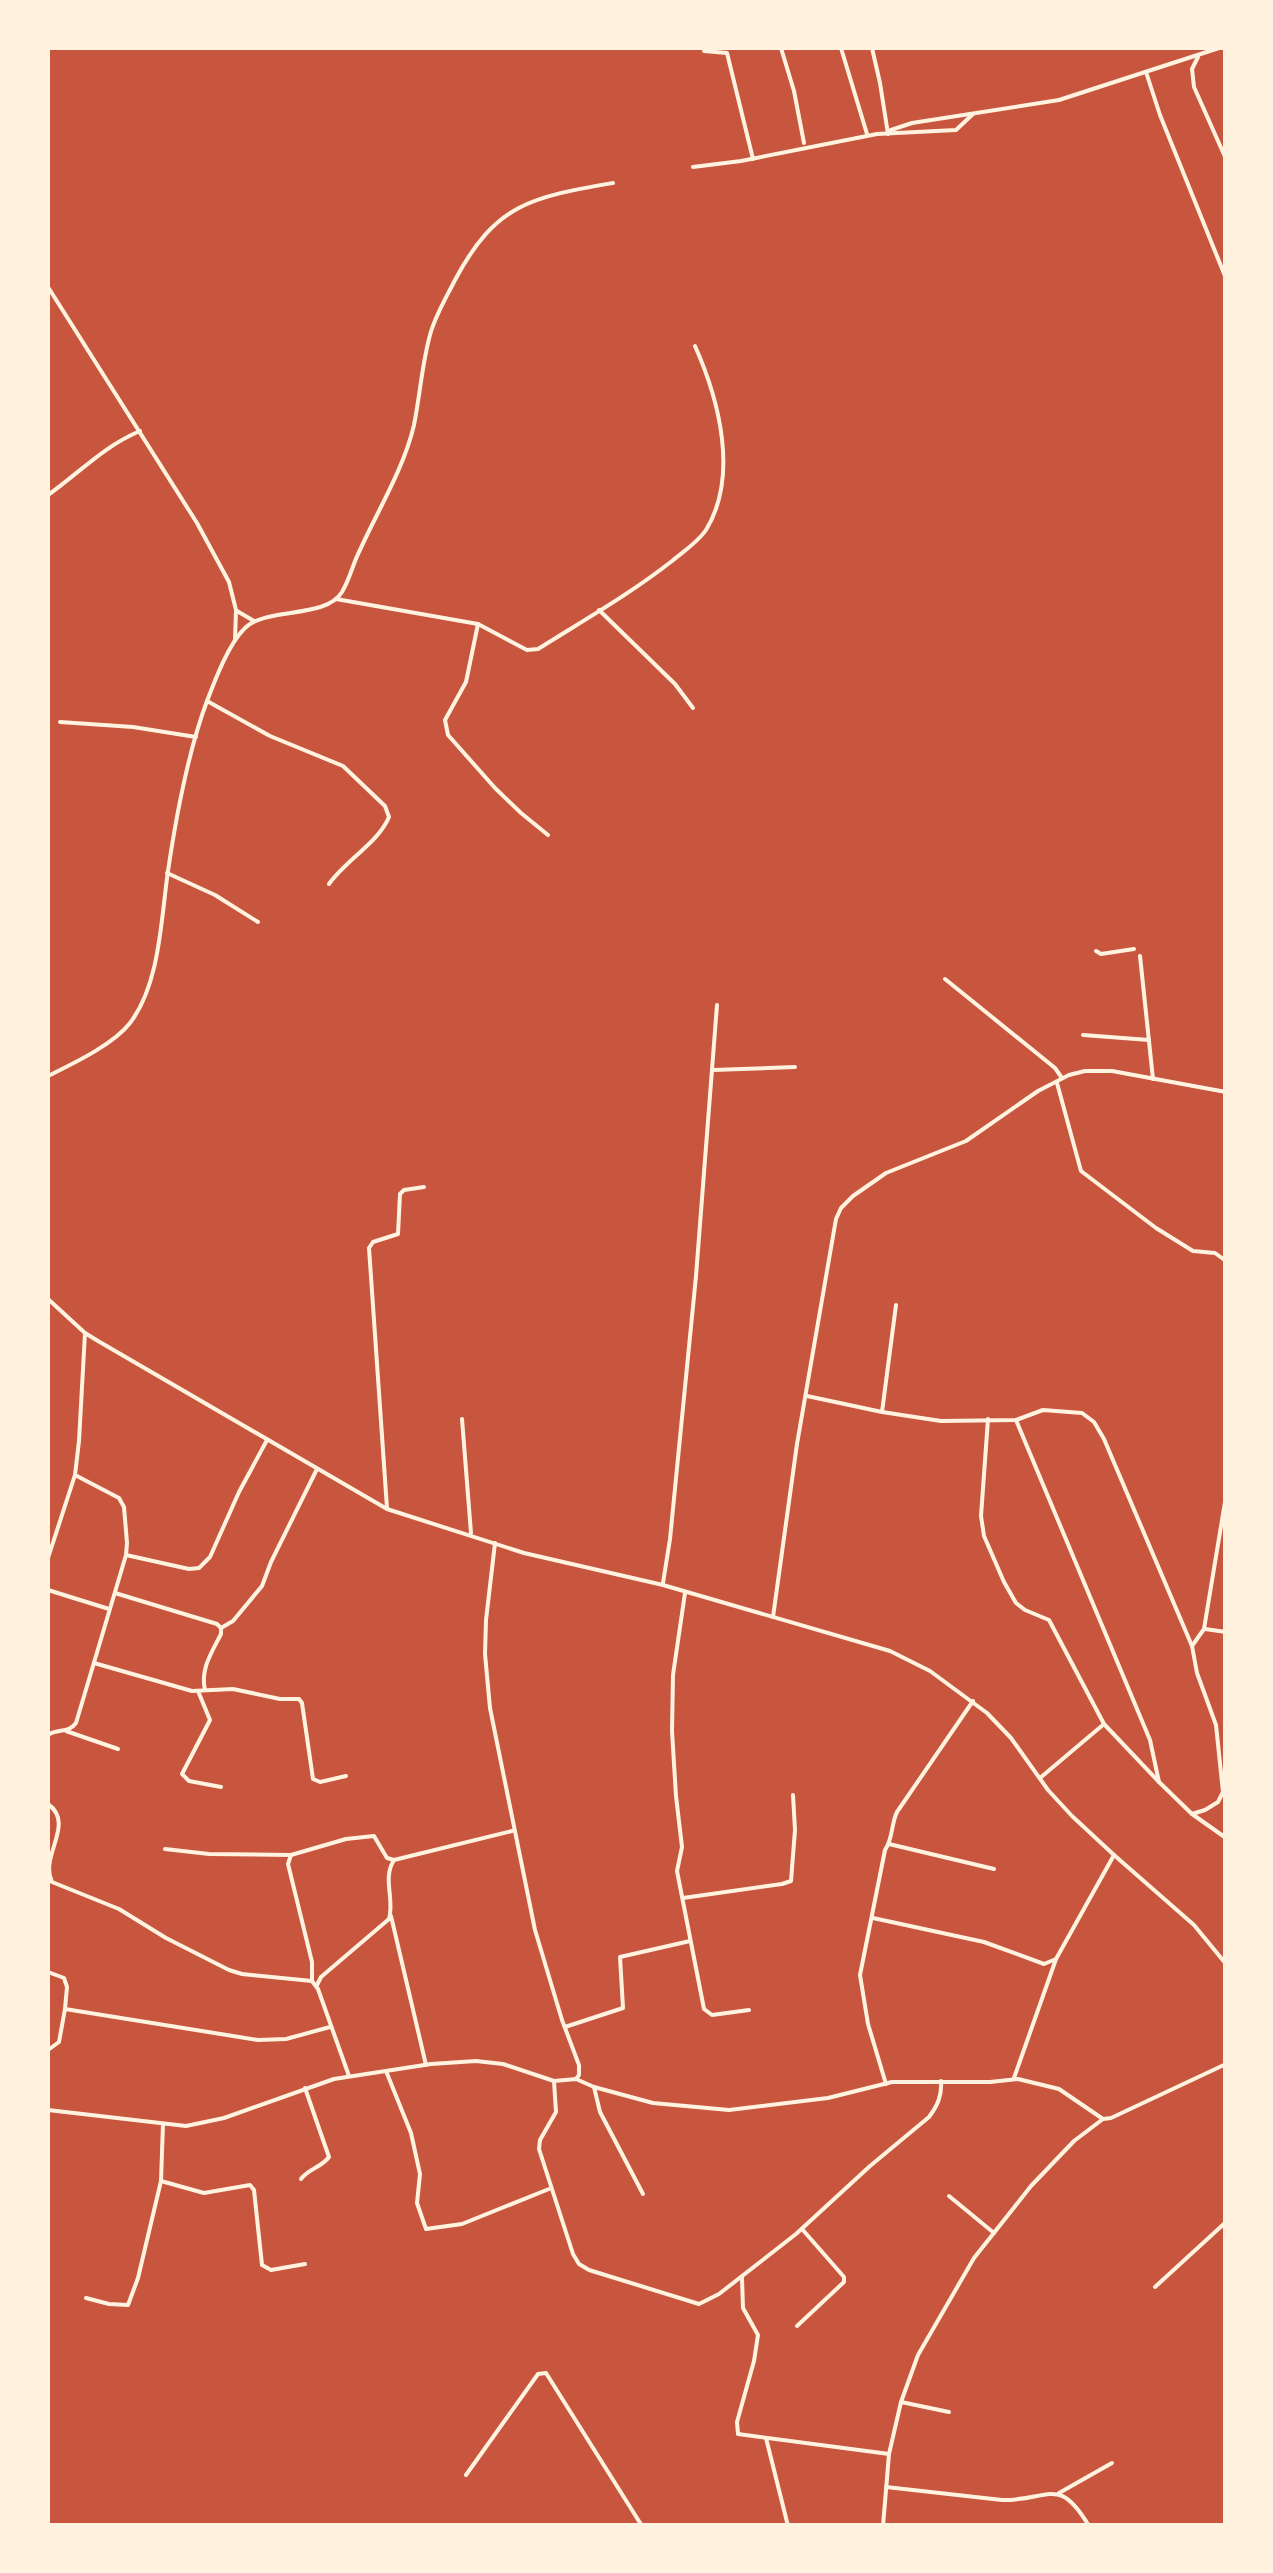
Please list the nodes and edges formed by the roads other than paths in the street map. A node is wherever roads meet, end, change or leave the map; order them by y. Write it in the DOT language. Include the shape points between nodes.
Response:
graph roads {
  1 [pos="781,48"];
  2 [pos="841,48"];
  3 [pos="872,48"];
  4 [pos="1219,48"];
  5 [pos="704,51"];
  6 [pos="1200,54"];
  7 [pos="1146,72"];
  8 [pos="974,114"];
  9 [pos="888,134"];
  10 [pos="868,136"];
  11 [pos="804,143"];
  12 [pos="753,158"];
  13 [pos="1226,158"];
  14 [pos="693,167"];
  15 [pos="613,183"];
  16 [pos="1225,276"];
  17 [pos="48,287"];
  18 [pos="695,346"];
  19 [pos="140,431"];
  20 [pos="48,496"];
  21 [pos="336,599"];
  22 [pos="236,610"];
  23 [pos="598,610"];
  24 [pos="254,621"];
  25 [pos="478,624"];
  26 [pos="236,640"];
  27 [pos="207,701"];
  28 [pos="693,708"];
  29 [pos="60,722"];
  30 [pos="196,737"];
  31 [pos="548,834"];
  32 [pos="168,873"];
  33 [pos="329,884"];
  34 [pos="258,922"];
  35 [pos="1134,948"];
  36 [pos="1096,951"];
  37 [pos="1140,956"];
  38 [pos="945,979"];
  39 [pos="717,1005"];
  40 [pos="1083,1035"];
  41 [pos="1149,1040"];
  42 [pos="794,1067"];
  43 [pos="713,1070"];
  44 [pos="48,1076"];
  45 [pos="1153,1078"];
  46 [pos="1059,1080"];
  47 [pos="1226,1092"];
  48 [pos="424,1187"];
  49 [pos="1226,1261"];
  50 [pos="48,1299"];
  51 [pos="896,1305"];
  52 [pos="85,1333"];
  53 [pos="805,1395"];
  54 [pos="882,1412"];
  55 [pos="462,1418"];
  56 [pos="988,1419"];
  57 [pos="1016,1420"];
  58 [pos="267,1440"];
  59 [pos="317,1470"];
  60 [pos="75,1475"];
  61 [pos="1226,1496"];
  62 [pos="387,1509"];
  63 [pos="471,1535"];
  64 [pos="495,1543"];
  65 [pos="126,1555"];
  66 [pos="48,1558"];
  67 [pos="663,1585"];
  68 [pos="48,1590"];
  69 [pos="115,1592"];
  70 [pos="684,1592"];
  71 [pos="109,1610"];
  72 [pos="773,1617"];
  73 [pos="221,1628"];
  74 [pos="1204,1629"];
  75 [pos="1226,1632"];
  76 [pos="1192,1646"];
  77 [pos="94,1663"];
  78 [pos="206,1690"];
  79 [pos="198,1691"];
  80 [pos="973,1701"];
  81 [pos="1104,1724"];
  82 [pos="66,1731"];
  83 [pos="48,1735"];
  84 [pos="118,1749"];
  85 [pos="346,1776"];
  86 [pos="1040,1778"];
  87 [pos="1159,1782"];
  88 [pos="221,1787"];
  89 [pos="793,1795"];
  90 [pos="48,1804"];
  91 [pos="1192,1814"];
  92 [pos="514,1830"];
  93 [pos="1226,1838"];
  94 [pos="889,1844"];
  95 [pos="165,1848"];
  96 [pos="384,1854"];
  97 [pos="292,1855"];
  98 [pos="1114,1855"];
  99 [pos="394,1860"];
  100 [pos="994,1868"];
  101 [pos="388,1872"];
  102 [pos="49,1879"];
  103 [pos="682,1898"];
  104 [pos="391,1916"];
  105 [pos="872,1918"];
  106 [pos="690,1941"];
  107 [pos="1056,1959"];
  108 [pos="1044,1964"];
  109 [pos="1226,1964"];
  110 [pos="1052,1970"];
  111 [pos="48,1972"];
  112 [pos="314,1974"];
  113 [pos="320,1978"];
  114 [pos="314,1984"];
  115 [pos="66,2010"];
  116 [pos="749,2010"];
  117 [pos="565,2026"];
  118 [pos="330,2027"];
  119 [pos="48,2050"];
  120 [pos="1226,2064"];
  121 [pos="426,2065"];
  122 [pos="386,2071"];
  123 [pos="349,2076"];
  124 [pos="1014,2078"];
  125 [pos="576,2080"];
  126 [pos="941,2080"];
  127 [pos="554,2081"];
  128 [pos="886,2084"];
  129 [pos="594,2087"];
  130 [pos="305,2088"];
  131 [pos="48,2110"];
  132 [pos="1103,2118"];
  133 [pos="163,2124"];
  134 [pos="301,2179"];
  135 [pos="161,2181"];
  136 [pos="550,2188"];
  137 [pos="643,2194"];
  138 [pos="949,2196"];
  139 [pos="1226,2222"];
  140 [pos="802,2229"];
  141 [pos="994,2233"];
  142 [pos="305,2264"];
  143 [pos="742,2276"];
  144 [pos="1156,2287"];
  145 [pos="86,2298"];
  146 [pos="798,2326"];
  147 [pos="901,2402"];
  148 [pos="950,2412"];
  149 [pos="766,2438"];
  150 [pos="889,2454"];
  151 [pos="1112,2463"];
  152 [pos="466,2475"];
  153 [pos="886,2486"];
  154 [pos="1059,2493"];
  155 [pos="642,2526"];
  156 [pos="788,2526"];
  157 [pos="883,2526"];
  158 [pos="1090,2526"];
  1 -- 11 [label="street"];
  2 -- 10 [label="street"];
  3 -- 9 [label="street"];
  4 -- 6 [label="street"];
  5 -- 12 [label="street" via="726,53"];
  6 -- 7 [label="street"];
  6 -- 13 [label="street" via="1192,68 1194,87"];
  7 -- 8 [label="street" via="1059,100"];
  7 -- 16 [label="street"];
  8 -- 9 [label="street" via="912,123"];
  8 -- 9 [label="street" via="956,130"];
  9 -- 10 [label="street"];
  10 -- 12 [label="street"];
  12 -- 14 [label="street"];
  15 -- 21 [label="street" via="554,193 508,212 477,244 430,334 413,429"];
  17 -- 19 [label="street"];
  18 -- 23 [label="street" via="717,416 723,491 694,544"];
  19 -- 20 [label="street" via="108,446"];
  19 -- 22 [label="street" via="221,567"];
  21 -- 24 [label="street"];
  21 -- 25 [label="street"];
  22 -- 24 [label="street"];
  22 -- 26 [label="street"];
  23 -- 25 [label="street" via="538,649 527,650"];
  23 -- 28 [label="street"];
  24 -- 26 [label="street"];
  25 -- 31 [label="street" via="466,682 445,720 448,734"];
  26 -- 27 [label="street"];
  27 -- 30 [label="street"];
  27 -- 33 [label="street" via="343,766 385,806 385,826"];
  29 -- 30 [label="street"];
  30 -- 32 [label="street"];
  32 -- 34 [label="street"];
  32 -- 44 [label="street" via="140,1008 111,1042"];
  35 -- 36 [label="street"];
  37 -- 41 [label="street"];
  38 -- 46 [label="street" via="1055,1068"];
  39 -- 43 [label="street"];
  40 -- 41 [label="street"];
  41 -- 45 [label="street"];
  42 -- 43 [label="street"];
  43 -- 67 [label="street"];
  45 -- 46 [label="street" via="1085,1070"];
  45 -- 47 [label="street"];
  46 -- 49 [label="street" via="1077,1162 1087,1177 1193,1251 1215,1252"];
  46 -- 53 [label="street" via="966,1141 886,1173 841,1208"];
  48 -- 62 [label="street" via="404,1190 398,1234 369,1248"];
  50 -- 52 [label="street"];
  51 -- 54 [label="street"];
  52 -- 58 [label="street"];
  52 -- 60 [label="street"];
  53 -- 54 [label="street"];
  53 -- 72 [label="street"];
  54 -- 56 [label="street" via="942,1421"];
  55 -- 63 [label="street"];
  56 -- 57 [label="street"];
  56 -- 81 [label="street" via="984,1536 1016,1603 1050,1620"];
  57 -- 76 [label="street" via="1043,1410 1082,1413 1094,1422"];
  57 -- 87 [label="street" via="1150,1740"];
  58 -- 59 [label="street"];
  58 -- 65 [label="street" via="199,1568"];
  59 -- 62 [label="street"];
  59 -- 73 [label="street" via="258,1592"];
  60 -- 65 [label="street" via="119,1498"];
  60 -- 66 [label="street"];
  61 -- 74 [label="street"];
  62 -- 63 [label="street"];
  63 -- 64 [label="street"];
  64 -- 67 [label="street"];
  64 -- 92 [label="street" via="485,1654"];
  65 -- 69 [label="street"];
  67 -- 70 [label="street"];
  68 -- 71 [label="street"];
  69 -- 71 [label="street"];
  69 -- 73 [label="street"];
  70 -- 72 [label="street"];
  70 -- 103 [label="street" via="672,1731"];
  71 -- 77 [label="street"];
  72 -- 80 [label="street" via="890,1652"];
  73 -- 78 [label="street" via="204,1670"];
  74 -- 75 [label="street"];
  74 -- 76 [label="street"];
  76 -- 91 [label="street" via="1216,1725 1224,1792"];
  77 -- 79 [label="street"];
  77 -- 82 [label="street" via="76,1723"];
  78 -- 79 [label="street"];
  78 -- 85 [label="street" via="301,1700 313,1779"];
  79 -- 88 [label="street" via="210,1720 182,1774"];
  80 -- 86 [label="street"];
  80 -- 94 [label="street" via="893,1820"];
  81 -- 86 [label="street"];
  81 -- 87 [label="street"];
  82 -- 83 [label="street"];
  82 -- 84 [label="street"];
  86 -- 98 [label="street"];
  87 -- 91 [label="street"];
  89 -- 103 [label="street" via="790,1880"];
  90 -- 102 [label="street" via="60,1821"];
  91 -- 93 [label="street"];
  92 -- 99 [label="street"];
  92 -- 117 [label="street" via="540,1950"];
  94 -- 100 [label="street"];
  94 -- 105 [label="street"];
  95 -- 97 [label="street"];
  96 -- 97 [label="street" via="377,1839 366,1836"];
  96 -- 99 [label="street"];
  96 -- 101 [label="street"];
  97 -- 112 [label="street" via="288,1864"];
  98 -- 107 [label="street"];
  98 -- 109 [label="street" via="1194,1924"];
  99 -- 101 [label="street"];
  101 -- 104 [label="street"];
  102 -- 114 [label="street" via="229,1970"];
  103 -- 106 [label="street"];
  104 -- 113 [label="street"];
  104 -- 121 [label="street"];
  105 -- 108 [label="street" via="984,1942"];
  105 -- 128 [label="street" via="860,1980"];
  106 -- 116 [label="street" via="704,2010"];
  106 -- 117 [label="street" via="620,1957 623,2008"];
  107 -- 108 [label="street"];
  107 -- 110 [label="street"];
  108 -- 110 [label="street"];
  110 -- 124 [label="street"];
  111 -- 115 [label="street" via="66,1980"];
  112 -- 113 [label="street"];
  112 -- 114 [label="street"];
  113 -- 114 [label="street"];
  114 -- 118 [label="street"];
  115 -- 118 [label="street" via="258,2040"];
  115 -- 119 [label="street" via="58,2042"];
  117 -- 125 [label="street" via="580,2070"];
  118 -- 123 [label="street"];
  120 -- 132 [label="street"];
  121 -- 122 [label="street"];
  121 -- 127 [label="street" via="489,2061"];
  122 -- 123 [label="street"];
  122 -- 136 [label="street" via="411,2133 426,2228 462,2224"];
  123 -- 130 [label="street"];
  124 -- 126 [label="street"];
  124 -- 132 [label="street" via="1058,2090"];
  125 -- 127 [label="street"];
  125 -- 129 [label="street"];
  126 -- 128 [label="street"];
  126 -- 140 [label="street" via="930,2117"];
  127 -- 136 [label="street" via="556,2112 539,2149"];
  128 -- 129 [label="street" via="729,2110 653,2103"];
  129 -- 137 [label="street"];
  130 -- 133 [label="street" via="210,2122"];
  130 -- 134 [label="street" via="329,2156"];
  131 -- 133 [label="street"];
  132 -- 141 [label="street" via="1041,2174"];
  133 -- 135 [label="street"];
  135 -- 142 [label="street" via="204,2193 250,2185 262,2265 271,2270"];
  135 -- 145 [label="street" via="128,2304"];
  136 -- 143 [label="street" via="573,2254 589,2270 698,2304"];
  138 -- 141 [label="street"];
  139 -- 144 [label="street"];
  140 -- 143 [label="street"];
  140 -- 146 [label="street" via="844,2282"];
  141 -- 147 [label="street" via="918,2355"];
  143 -- 149 [label="street" via="742,2308 758,2335 736,2432"];
  147 -- 148 [label="street"];
  147 -- 150 [label="street"];
  149 -- 150 [label="street"];
  149 -- 156 [label="street"];
  150 -- 153 [label="street"];
  151 -- 154 [label="street"];
  152 -- 155 [label="street" via="538,2374 546,2374"];
  153 -- 154 [label="street" via="1002,2500"];
  153 -- 157 [label="street"];
  154 -- 158 [label="street"];
}
